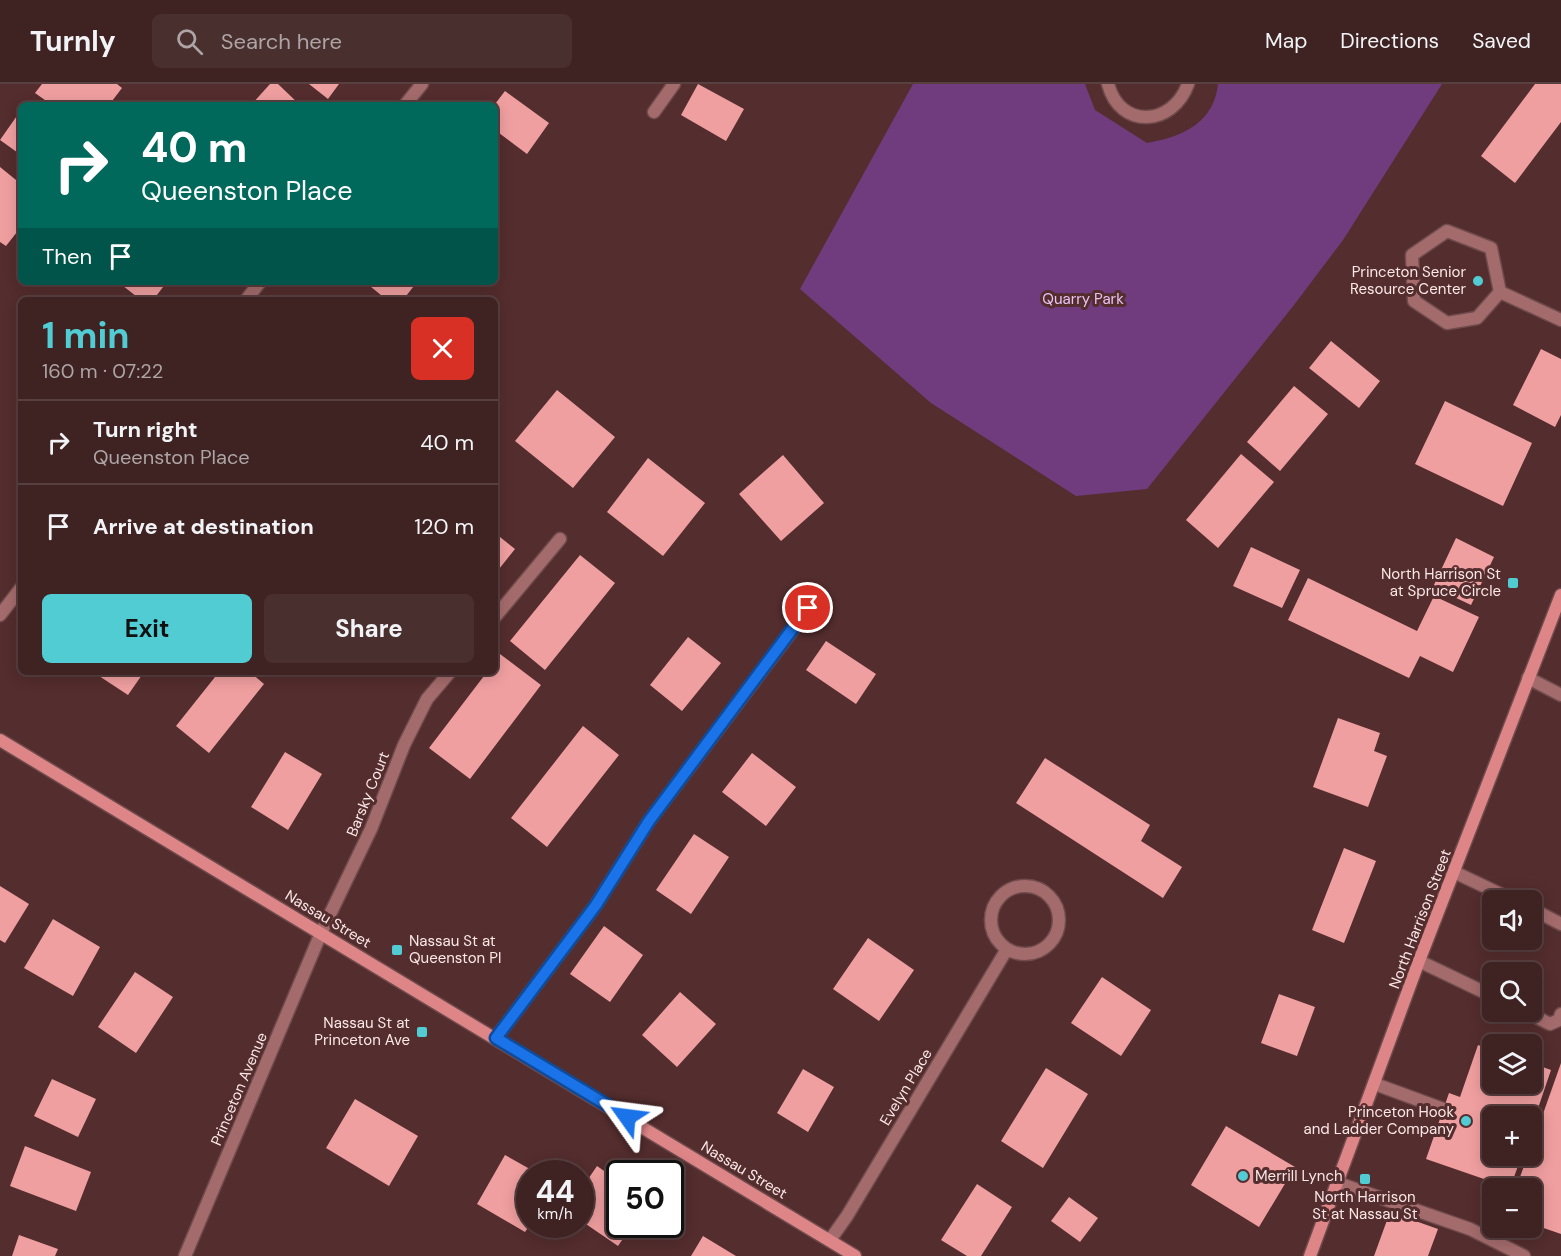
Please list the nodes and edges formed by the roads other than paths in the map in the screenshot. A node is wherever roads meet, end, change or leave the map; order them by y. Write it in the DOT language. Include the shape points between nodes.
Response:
graph roads {
  1 [pos="422,84"];
  2 [pos="674,84"];
  3 [pos="1108,84"];
  4 [pos="1188,84"];
  5 [pos="407,102"];
  6 [pos="654,112"];
  7 [pos="258,285"];
  8 [pos="1500,292"];
  9 [pos="248,297"];
  10 [pos="1561,320"];
  11 [pos="560,539"];
  12 [pos="18,592"];
  13 [pos="1561,594"];
  14 [pos="808,608"];
  15 [pos="498,613"];
  16 [pos="0,615"];
  17 [pos="447,675"];
  18 [pos="1528,678"];
  19 [pos="1561,695"];
  20 [pos="0,740"];
  21 [pos="1454,872"];
  22 [pos="1492,890"];
  23 [pos="1542,914"];
  24 [pos="1561,924"];
  25 [pos="321,933"];
  26 [pos="1006,949"];
  27 [pos="1419,961"];
  28 [pos="1482,991"];
  29 [pos="1561,1014"];
  30 [pos="1542,1020"];
  31 [pos="496,1038"];
  32 [pos="1375,1083"];
  33 [pos="1443,1109"];
  34 [pos="1338,1183"];
  35 [pos="830,1240"];
  36 [pos="185,1256"];
  37 [pos="855,1256"];
  38 [pos="1310,1256"];
  39 [pos="1524,1256"];
  1 -- 5 [label="street"];
  2 -- 6 [label="street"];
  3 -- 4 [label="street" via="1117,103 1126,111 1150,117 1173,108"];
  7 -- 9 [label="street"];
  8 -- 8 [label="street" via="1491,248 1447,231 1412,255 1414,301 1447,323 1477,318"];
  8 -- 10 [label="street"];
  11 -- 15 [label="street"];
  12 -- 16 [label="street"];
  13 -- 18 [label="main road, North Harrison Street"];
  14 -- 31 [label="street" via="649,821 596,905"];
  17 -- 25 [label="street, Barsky Court" via="427,699"];
  18 -- 19 [label="street"];
  18 -- 21 [label="main road, North Harrison Street"];
  20 -- 25 [label="main road, Nassau Street"];
  21 -- 22 [label="street"];
  21 -- 27 [label="main road, North Harrison Street"];
  23 -- 24 [label="street"];
  25 -- 31 [label="main road, Nassau Street"];
  25 -- 36 [label="street, Princeton Avenue"];
  26 -- 26 [label="street" via="1032,954 1054,939 1059,927 1058,914 1044,892 1018,887 997,902 992,927"];
  26 -- 35 [label="street, Evelyn Place"];
  27 -- 28 [label="street"];
  27 -- 32 [label="main road, North Harrison Street"];
  29 -- 30 [label="street" via="1559,1020 1550,1024"];
  31 -- 35 [label="main road, Nassau Street"];
  32 -- 33 [label="street"];
  32 -- 34 [label="main road, North Harrison Street"];
  34 -- 38 [label="main road, North Harrison Street"];
  34 -- 39 [label="street" via="1470,1229"];
  35 -- 37 [label="main road, Nassau Street"];
}
